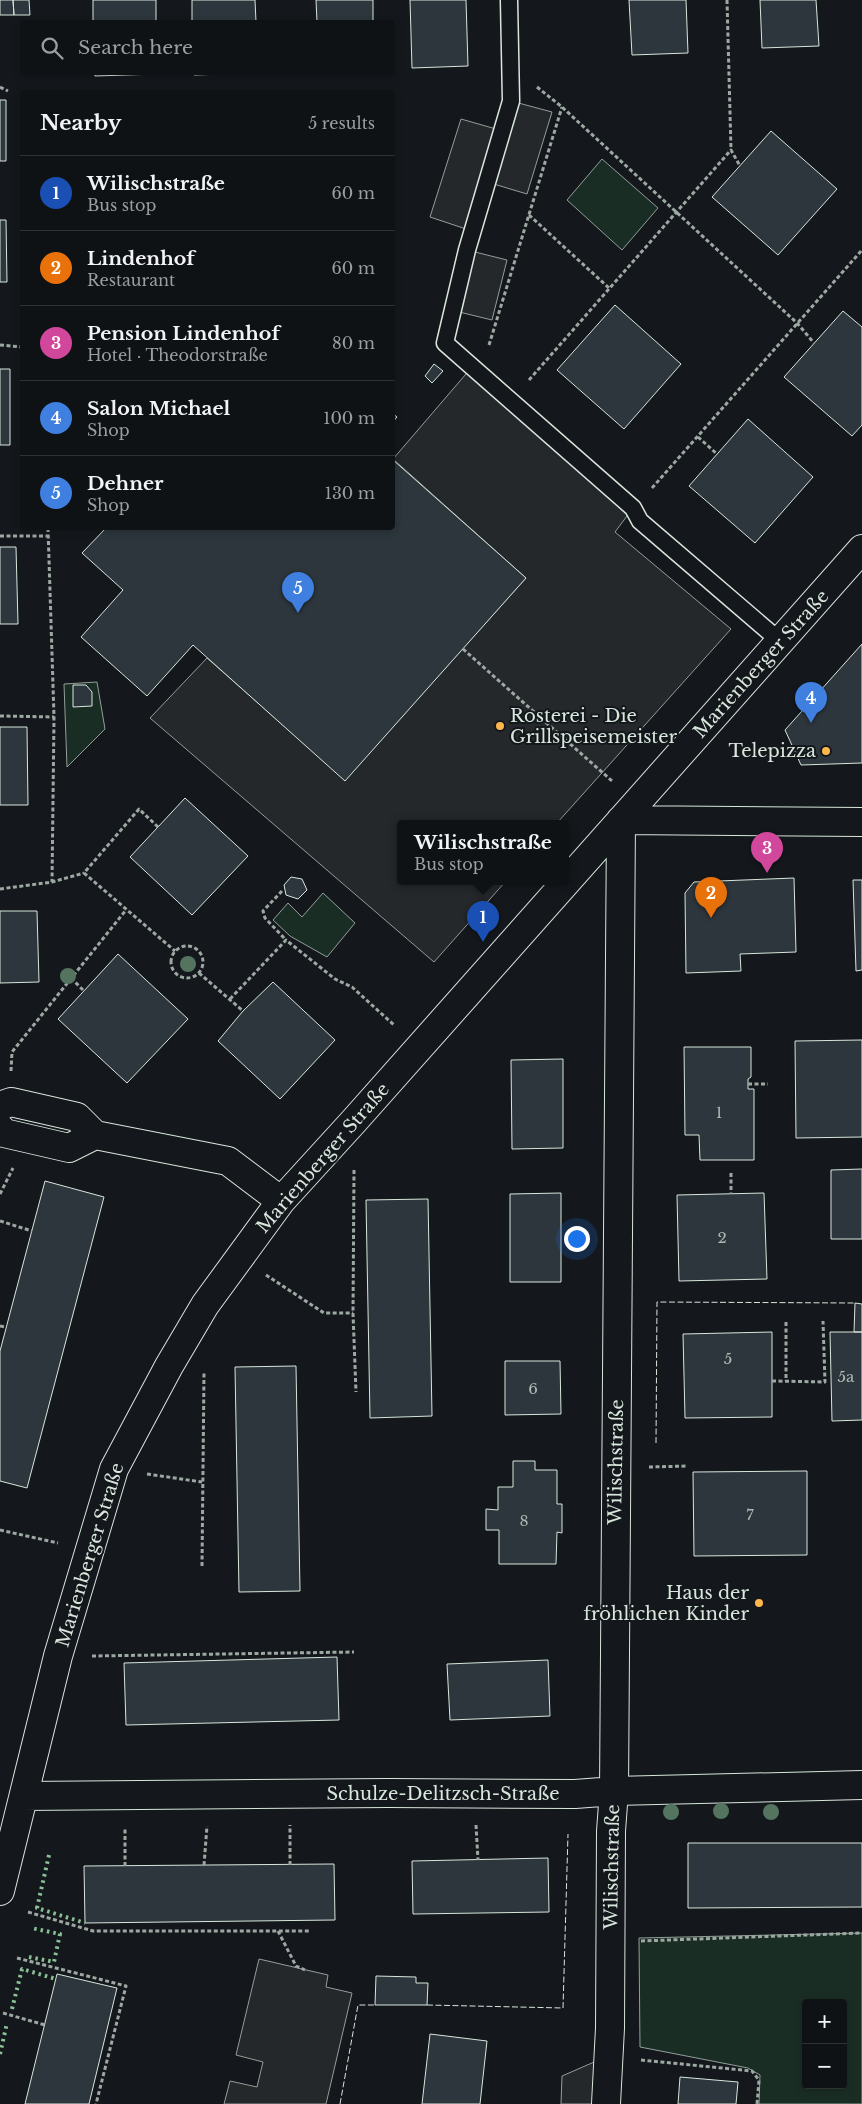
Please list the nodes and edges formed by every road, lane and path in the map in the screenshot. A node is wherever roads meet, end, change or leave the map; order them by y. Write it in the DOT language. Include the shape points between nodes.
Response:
graph roads {
  1 [pos="509,0"];
  2 [pos="727,0"];
  3 [pos="510,65"];
  4 [pos="0,87"];
  5 [pos="8,90"];
  6 [pos="562,107"];
  7 [pos="731,150"];
  8 [pos="740,166"];
  9 [pos="675,213"];
  10 [pos="529,215"];
  11 [pos="862,250"];
  12 [pos="609,288"];
  13 [pos="797,323"];
  14 [pos="814,342"];
  15 [pos="0,345"];
  16 [pos="20,347"];
  17 [pos="480,374"];
  18 [pos="511,401"];
  19 [pos="698,436"];
  20 [pos="717,454"];
  21 [pos="633,508"];
  22 [pos="48,530"];
  23 [pos="0,536"];
  24 [pos="49,536"];
  25 [pos="862,548"];
  26 [pos="781,642"];
  27 [pos="463,649"];
  28 [pos="0,716"];
  29 [pos="54,717"];
  30 [pos="629,811"];
  31 [pos="862,822"];
  32 [pos="158,827"];
  33 [pos="84,873"];
  34 [pos="569,879"];
  35 [pos="52,882"];
  36 [pos="563,885"];
  37 [pos="0,889"];
  38 [pos="282,891"];
  39 [pos="126,910"];
  40 [pos="286,940"];
  41 [pos="175,951"];
  42 [pos="199,973"];
  43 [pos="71,978"];
  44 [pos="84,991"];
  45 [pos="230,999"];
  46 [pos="243,1011"];
  47 [pos="392,1023"];
  48 [pos="11,1072"];
  49 [pos="748,1084"];
  50 [pos="768,1084"];
  51 [pos="0,1106"];
  52 [pos="354,1121"];
  53 [pos="0,1128"];
  54 [pos="95,1135"];
  55 [pos="731,1173"];
  56 [pos="731,1194"];
  57 [pos="281,1201"];
  58 [pos="0,1221"];
  59 [pos="32,1231"];
  60 [pos="238,1257"];
  61 [pos="353,1312"];
  62 [pos="823,1321"];
  63 [pos="786,1322"];
  64 [pos="0,1326"];
  65 [pos="6,1327"];
  66 [pos="204,1364"];
  67 [pos="772,1381"];
  68 [pos="786,1381"];
  69 [pos="356,1392"];
  70 [pos="688,1466"];
  71 [pos="114,1469"];
  72 [pos="616,1469"];
  73 [pos="202,1482"];
  74 [pos="0,1530"];
  75 [pos="88,1551"];
  76 [pos="202,1566"];
  77 [pos="354,1652"];
  78 [pos="58,1656"];
  79 [pos="862,1785"];
  80 [pos="614,1791"];
  81 [pos="24,1796"];
  82 [pos="476,1819"];
  83 [pos="290,1823"];
  84 [pos="207,1825"];
  85 [pos="126,1826"];
  86 [pos="7,1836"];
  87 [pos="478,1860"];
  88 [pos="204,1865"];
  89 [pos="290,1865"];
  90 [pos="125,1866"];
  91 [pos="0,1891"];
  92 [pos="28,1912"];
  93 [pos="278,1931"];
  94 [pos="310,1931"];
  95 [pos="862,1933"];
  96 [pos="611,1942"];
  97 [pos="17,1958"];
  98 [pos="305,1970"];
  99 [pos="3,2013"];
  100 [pos="45,2025"];
  101 [pos="608,2056"];
  102 [pos="96,2104"];
  103 [pos="606,2104"];
  104 [pos="757,2104"];
  1 -- 3 [label="lane"];
  2 -- 7 [label="path"];
  3 -- 6 [label="path"];
  3 -- 17 [label="lane" via="511,101 469,240 445,343"];
  4 -- 5 [label="path"];
  6 -- 9 [label="path"];
  6 -- 10 [label="path"];
  7 -- 8 [label="path"];
  7 -- 9 [label="path"];
  9 -- 12 [label="path"];
  9 -- 13 [label="path"];
  10 -- 12 [label="path"];
  10 -- 17 [label="path"];
  11 -- 13 [label="path"];
  12 -- 18 [label="path"];
  13 -- 14 [label="path"];
  13 -- 19 [label="path"];
  15 -- 16 [label="path"];
  17 -- 18 [label="lane"];
  18 -- 21 [label="lane"];
  19 -- 20 [label="path"];
  19 -- 21 [label="path"];
  21 -- 26 [label="lane" via="640,521"];
  22 -- 24 [label="path"];
  23 -- 24 [label="path"];
  24 -- 29 [label="path"];
  25 -- 26 [label="street, Marienberger Straße"];
  26 -- 30 [label="street, Marienberger Straße"];
  27 -- 30 [label="path"];
  28 -- 29 [label="path"];
  29 -- 35 [label="path"];
  30 -- 31 [label="street"];
  30 -- 34 [label="street, Marienberger Straße"];
  30 -- 72 [label="street, Wilischstraße"];
  32 -- 33 [label="path" via="139,809"];
  33 -- 35 [label="path"];
  33 -- 39 [label="path"];
  35 -- 37 [label="path"];
  36 -- 52 [label="street, Marienberger Straße"];
  38 -- 40 [label="path" via="263,911 265,918"];
  39 -- 41 [label="path"];
  39 -- 43 [label="path"];
  40 -- 45 [label="path"];
  40 -- 47 [label="path" via="335,978 352,987"];
  41 -- 42 [label="path" via="186,946 200,952 203,963"];
  41 -- 42 [label="path" via="170,964 175,974 185,978"];
  42 -- 45 [label="path"];
  43 -- 44 [label="path"];
  43 -- 48 [label="path" via="12,1052"];
  45 -- 46 [label="path"];
  49 -- 50 [label="path"];
  51 -- 54 [label="street" via="11,1102 77,1117"];
  52 -- 57 [label="street, Marienberger Straße"];
  52 -- 61 [label="path"];
  53 -- 54 [label="street" via="4,1133 69,1148"];
  54 -- 57 [label="street" via="228,1161"];
  55 -- 56 [label="path"];
  57 -- 60 [label="street, Marienberger Straße"];
  58 -- 59 [label="path"];
  60 -- 61 [label="path" via="324,1313"];
  60 -- 71 [label="street, Marienberger Straße" via="173,1359"];
  61 -- 69 [label="path"];
  62 -- 68 [label="path" via="825,1382"];
  63 -- 68 [label="path"];
  64 -- 65 [label="path"];
  66 -- 73 [label="path"];
  67 -- 68 [label="path"];
  70 -- 72 [label="path"];
  71 -- 73 [label="path"];
  71 -- 75 [label="street, Marienberger Straße"];
  72 -- 80 [label="street, Wilischstraße"];
  73 -- 76 [label="path"];
  74 -- 75 [label="path"];
  75 -- 78 [label="street, Marienberger Straße"];
  77 -- 78 [label="path"];
  78 -- 81 [label="street, Marienberger Straße"];
  79 -- 80 [label="street, Schulze-Delitzsch-Straße"];
  80 -- 81 [label="street, Schulze-Delitzsch-Straße" via="575,1794"];
  80 -- 96 [label="street, Wilischstraße"];
  81 -- 86 [label="street, Marienberger Straße"];
  82 -- 87 [label="path"];
  83 -- 89 [label="path"];
  84 -- 88 [label="path"];
  85 -- 90 [label="path"];
  86 -- 91 [label="street, Marienberger Straße"];
  92 -- 93 [label="path" via="93,1931"];
  93 -- 94 [label="path"];
  93 -- 98 [label="path" via="296,1966"];
  95 -- 96 [label="path"];
  96 -- 101 [label="street, Wilischstraße"];
  97 -- 102 [label="path" via="126,1986"];
  99 -- 100 [label="path"];
  101 -- 103 [label="street, Wilischstraße"];
  101 -- 104 [label="path" via="752,2071 759,2080"];
}
